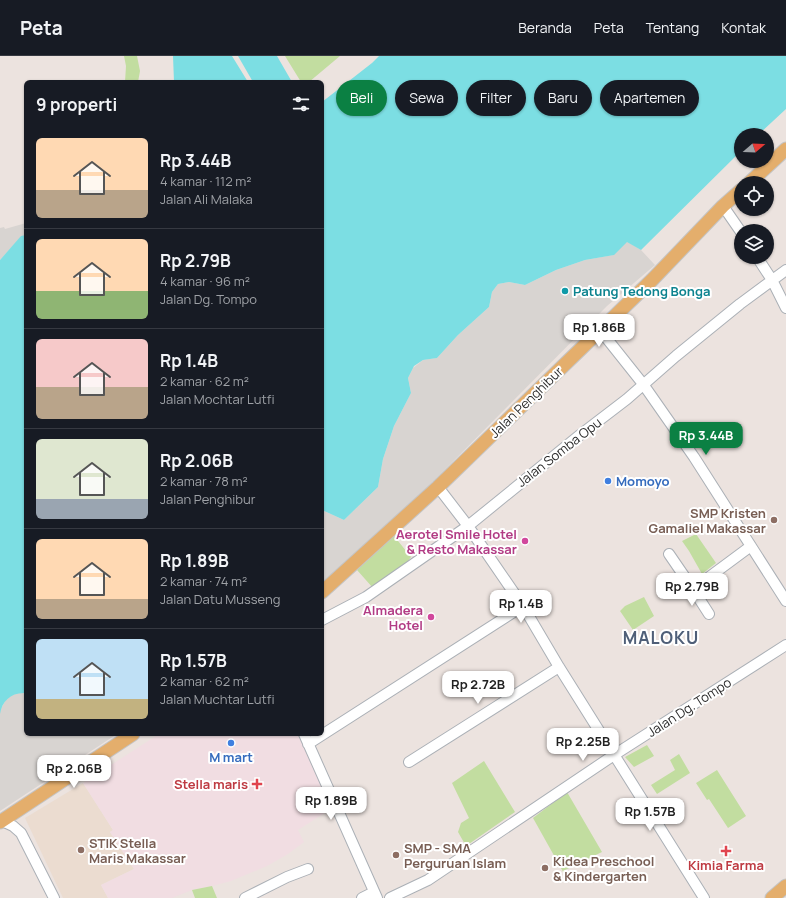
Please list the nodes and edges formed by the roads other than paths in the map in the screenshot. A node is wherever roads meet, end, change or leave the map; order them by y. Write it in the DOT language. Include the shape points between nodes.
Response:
graph roads {
  1 [pos="786,149"];
  2 [pos="757,176"];
  3 [pos="734,196"];
  4 [pos="723,206"];
  5 [pos="735,224"];
  6 [pos="762,264"];
  7 [pos="786,270"];
  8 [pos="772,280"];
  9 [pos="786,308"];
  10 [pos="600,330"];
  11 [pos="643,384"];
  12 [pos="438,487"];
  13 [pos="468,526"];
  14 [pos="751,546"];
  15 [pos="669,554"];
  16 [pos="693,588"];
  17 [pos="324,590"];
  18 [pos="786,601"];
  19 [pos="523,606"];
  20 [pos="709,614"];
  21 [pos="324,619"];
  22 [pos="786,645"];
  23 [pos="559,667"];
  24 [pos="324,734"];
  25 [pos="130,736"];
  26 [pos="305,736"];
  27 [pos="320,736"];
  28 [pos="308,744"];
  29 [pos="614,755"];
  30 [pos="409,762"];
  31 [pos="1,821"];
  32 [pos="308,869"];
  33 [pos="786,886"];
  34 [pos="376,895"];
  35 [pos="54,898"];
  36 [pos="245,898"];
  37 [pos="362,898"];
  38 [pos="390,898"];
  39 [pos="704,898"];
  40 [pos="772,898"];
  1 -- 2 [label="main road"];
  3 -- 4 [label="main road, Jalan Penghibur"];
  4 -- 5 [label="street"];
  4 -- 10 [label="main road, Jalan Penghibur"];
  6 -- 8 [label="street"];
  7 -- 8 [label="street, Jalan Somba Opu"];
  8 -- 9 [label="street"];
  8 -- 11 [label="street, Jalan Somba Opu"];
  10 -- 11 [label="street"];
  10 -- 12 [label="main road, Jalan Penghibur"];
  11 -- 13 [label="street, Jalan Somba Opu"];
  11 -- 14 [label="street"];
  12 -- 13 [label="street"];
  12 -- 17 [label="main road, Jalan Penghibur"];
  13 -- 19 [label="street"];
  13 -- 21 [label="street, Jalan Somba Opu" via="366,596"];
  14 -- 16 [label="street"];
  14 -- 18 [label="street"];
  15 -- 16 [label="street"];
  16 -- 20 [label="street"];
  19 -- 23 [label="street"];
  19 -- 24 [label="street"];
  22 -- 29 [label="street, Jalan Dg. Tompo"];
  23 -- 29 [label="street"];
  23 -- 30 [label="street"];
  25 -- 31 [label="main road"];
  26 -- 28 [label="street"];
  27 -- 28 [label="street"];
  28 -- 34 [label="street"];
  29 -- 38 [label="street, Jalan Dg. Tompo" via="428,880"];
  29 -- 39 [label="street"];
  31 -- 35 [label="street" via="21,833"];
  32 -- 36 [label="street"];
  33 -- 40 [label="main road"];
  34 -- 37 [label="street"];
}
